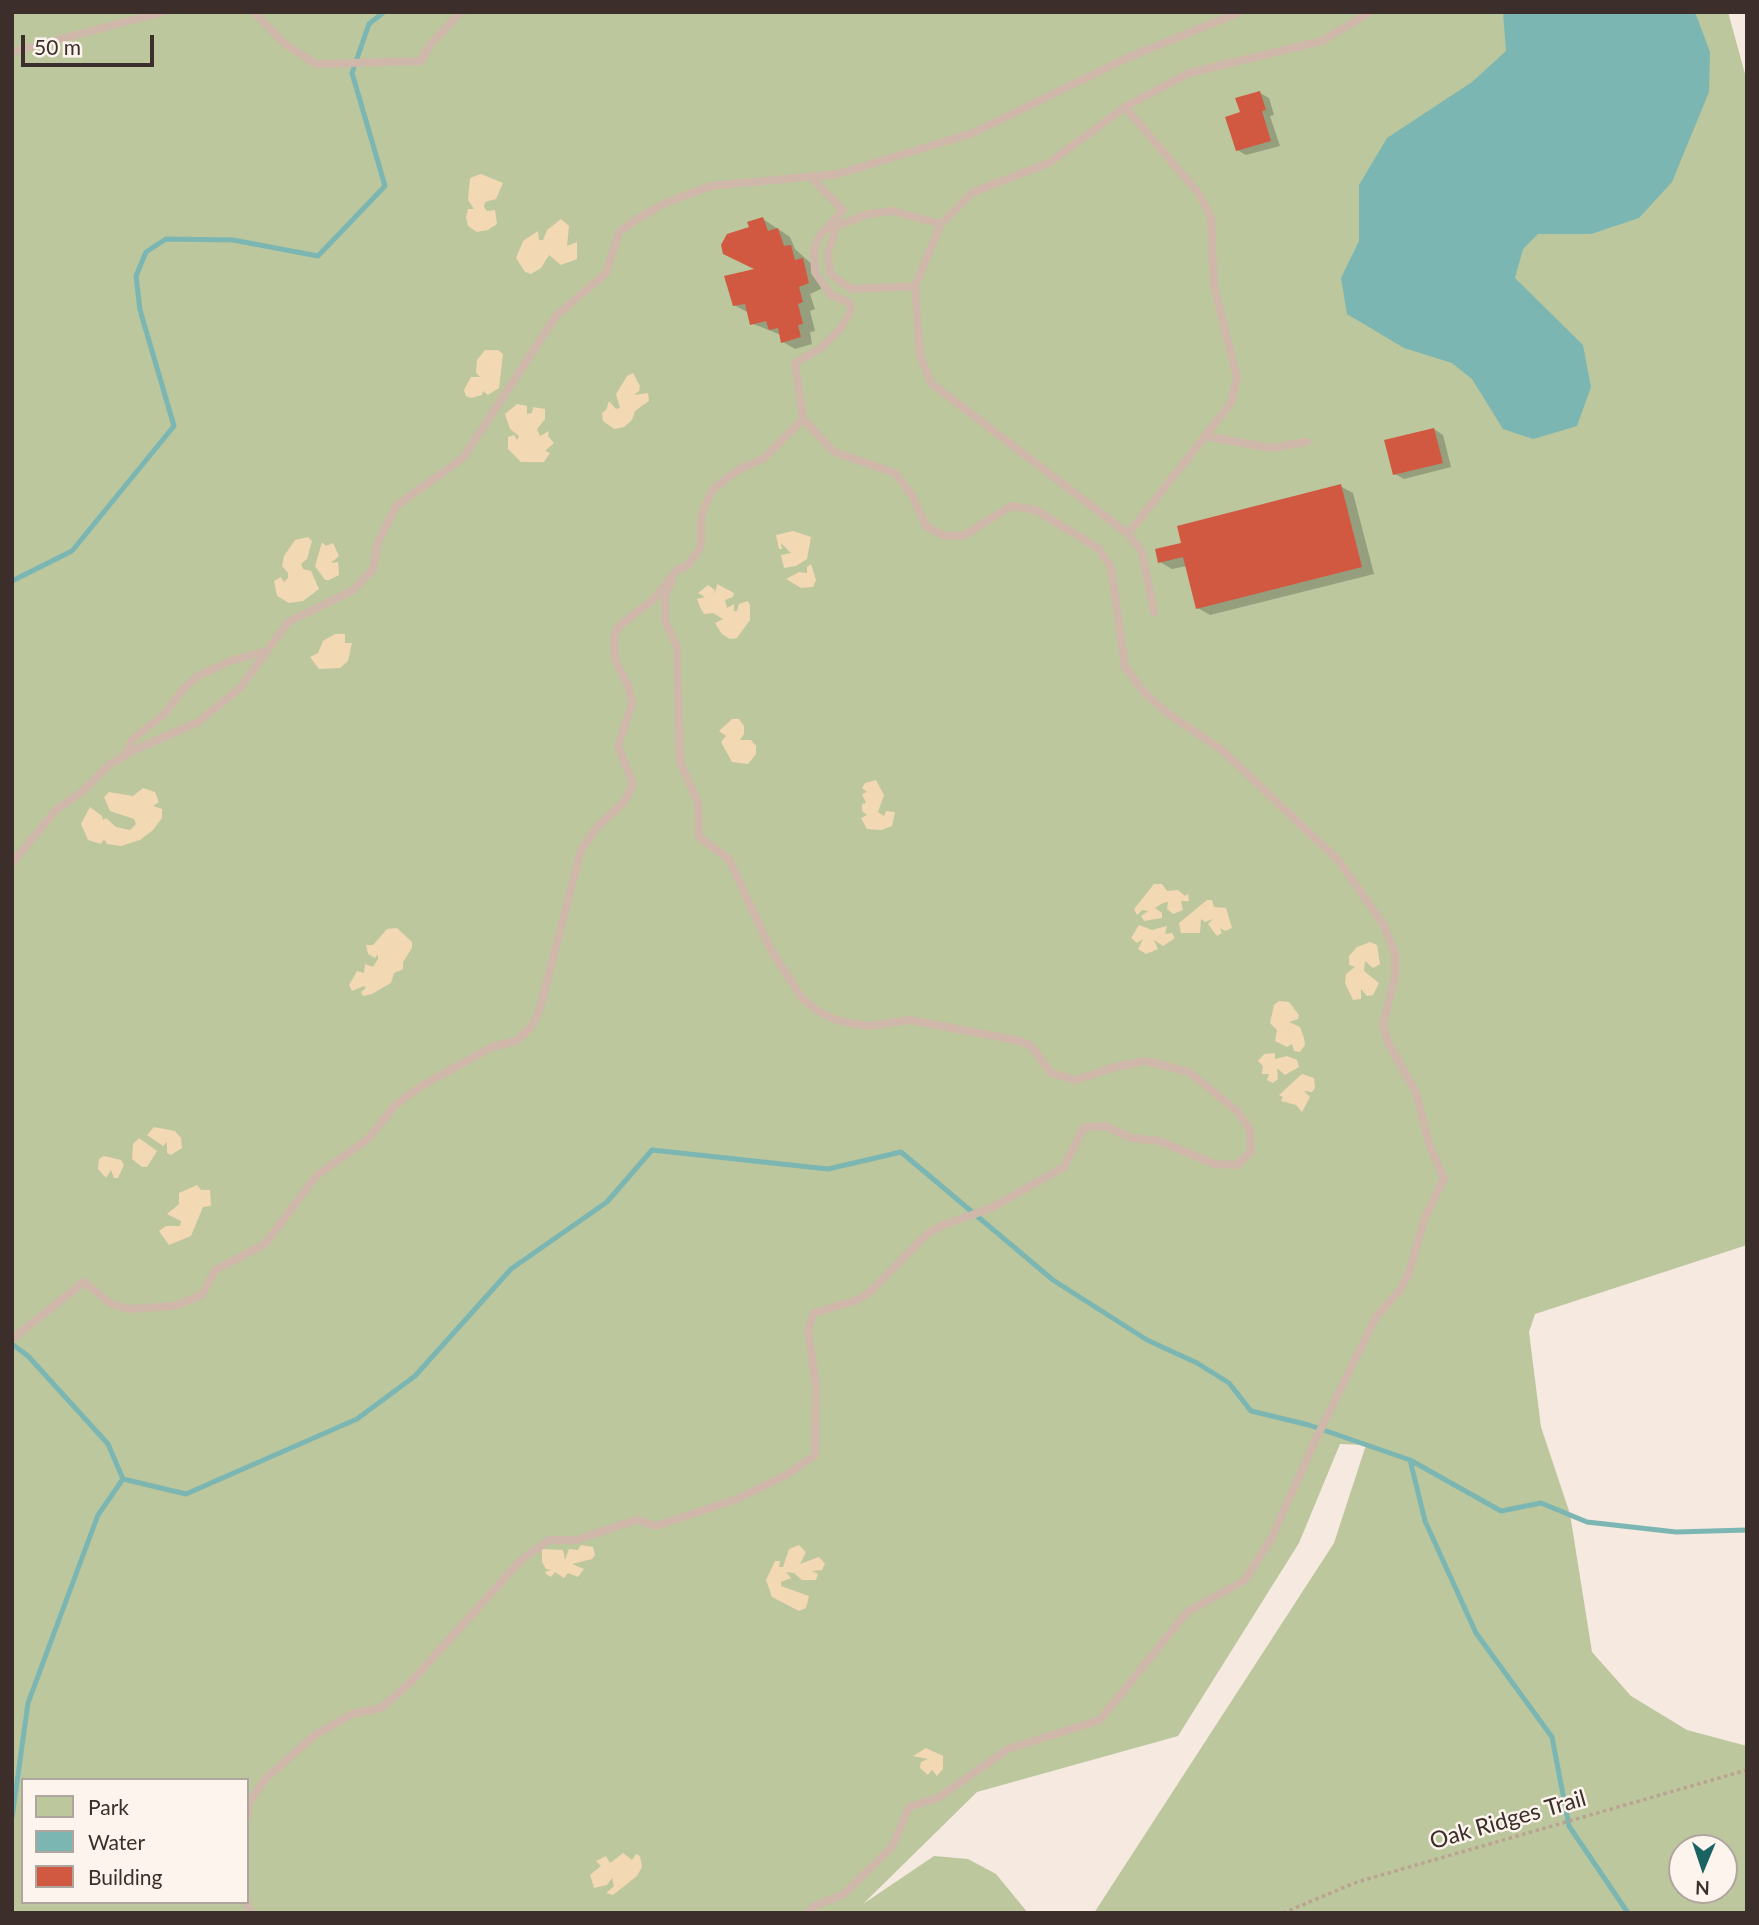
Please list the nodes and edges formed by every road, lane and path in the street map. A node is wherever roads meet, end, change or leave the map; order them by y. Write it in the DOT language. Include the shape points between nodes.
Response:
graph roads {
  1 [pos="163,12"];
  2 [pos="254,12"];
  3 [pos="461,12"];
  4 [pos="1240,12"];
  5 [pos="1370,12"];
  6 [pos="12,52"];
  7 [pos="1125,107"];
  8 [pos="811,177"];
  9 [pos="941,224"];
  10 [pos="915,286"];
  11 [pos="803,419"];
  12 [pos="1205,436"];
  13 [pos="1307,442"];
  14 [pos="1128,534"];
  15 [pos="676,571"];
  16 [pos="1154,612"];
  17 [pos="265,651"];
  18 [pos="125,755"];
  19 [pos="12,863"];
  20 [pos="12,1339"];
  21 [pos="1747,1770"];
  22 [pos="248,1810"];
  23 [pos="808,1913"];
  24 [pos="1283,1913"];
  1 -- 6 [label="lane"];
  2 -- 3 [label="lane" via="285,44 316,64 421,61"];
  4 -- 8 [label="lane" via="1127,58 973,133 864,167"];
  5 -- 7 [label="lane" via="1322,41 1189,74"];
  7 -- 9 [label="lane" via="1049,163 973,192"];
  7 -- 12 [label="lane" via="1199,194 1211,217 1214,286 1237,378 1231,403"];
  8 -- 11 [label="lane" via="843,210 819,237 814,249 815,272 831,295 850,303 851,311 821,348 795,363"];
  8 -- 17 [label="lane" via="711,186 665,203 619,233 606,273 556,316 463,458 396,506 378,542 373,569 353,590 288,622"];
  9 -- 10 [label="lane"];
  9 -- 10 [label="lane" via="893,211 836,226 828,253 830,274 851,289"];
  10 -- 14 [label="lane" via="920,355 931,383"];
  11 -- 15 [label="lane" via="763,459 738,470 712,490 701,516 701,547 687,566"];
  11 -- 23 [label="lane" via="834,452 895,473 912,495 926,526 942,535 962,537 1011,506 1036,510 1099,549 1111,567 1125,667 1136,682 1166,712 1223,751 1339,861 1383,924 1395,953 1395,976 1383,1025 1416,1093 1430,1147 1444,1178 1424,1220 1409,1273 1376,1317 1271,1539 1245,1580 1187,1612 1100,1720 1007,1749 938,1798 909,1807 892,1847 844,1894"];
  12 -- 13 [label="lane" via="1270,448"];
  12 -- 14 [label="lane"];
  14 -- 16 [label="lane" via="1142,552"];
  15 -- 20 [label="lane" via="614,636 615,660 632,704 618,746 633,783 624,802 581,850 532,1026 516,1041 492,1047 395,1105 369,1138 316,1176 265,1244 215,1270 202,1295 174,1306 127,1309 110,1303 84,1282"];
  15 -- 22 [label="lane" via="665,597 665,620 677,647 680,761 698,803 699,837 729,859 770,948 801,997 836,1020 867,1026 910,1020 1020,1041 1031,1046 1051,1073 1076,1080 1146,1061 1189,1072 1237,1111 1250,1130 1251,1152 1237,1165 1214,1164 1160,1141 1131,1138 1105,1126 1084,1127 1063,1167 991,1208 941,1226 926,1235 871,1291 814,1313 808,1330 816,1386 815,1455 737,1499 656,1526 636,1520 576,1540 548,1540 521,1560 411,1682 381,1708 352,1714 315,1735 265,1779"];
  17 -- 18 [label="lane" via="240,688 198,722"];
  17 -- 18 [label="lane" via="198,676 164,714 132,740"];
  18 -- 19 [label="lane" via="56,810"];
  21 -- 24 [label="path, Oak Ridges Trail" via="1357,1882"];
}
